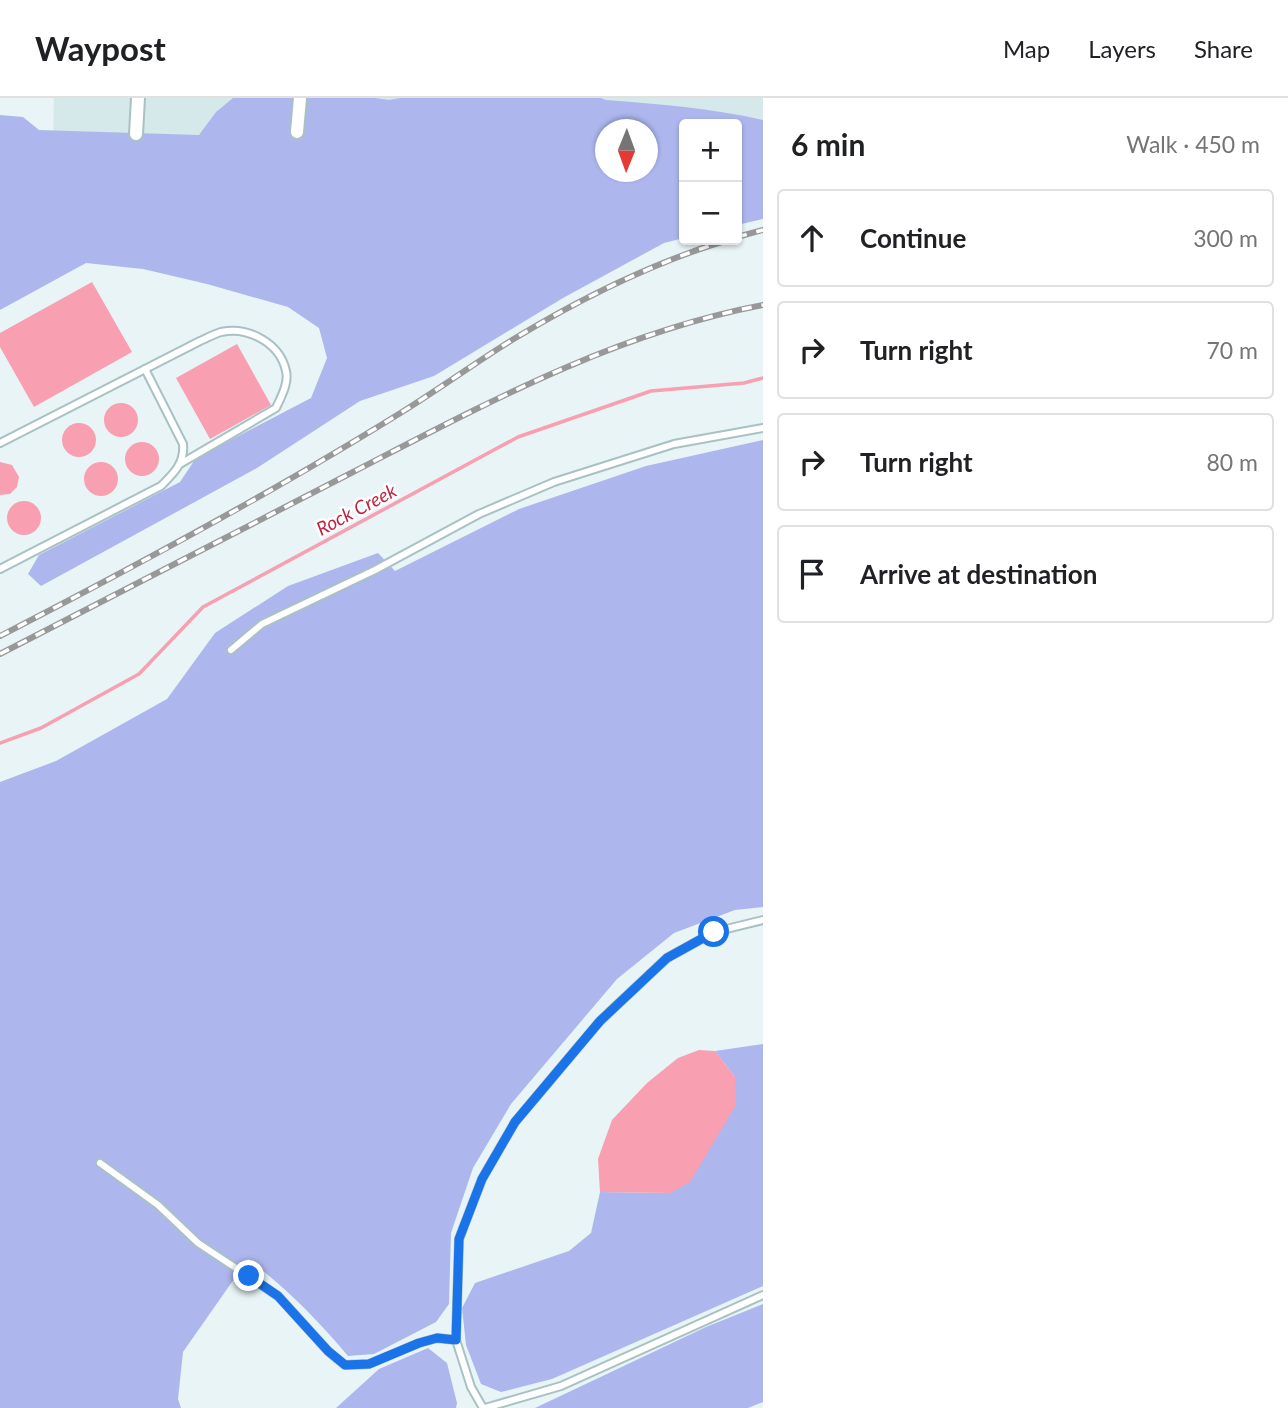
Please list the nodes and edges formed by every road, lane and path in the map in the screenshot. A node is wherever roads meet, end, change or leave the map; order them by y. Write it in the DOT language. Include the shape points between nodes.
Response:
graph roads {
  1 [pos="138,98"];
  2 [pos="300,98"];
  3 [pos="298,132"];
  4 [pos="136,134"];
  5 [pos="145,369"];
  6 [pos="763,428"];
  7 [pos="0,443"];
  8 [pos="180,464"];
  9 [pos="0,569"];
  10 [pos="231,650"];
  11 [pos="763,920"];
  12 [pos="100,1163"];
  13 [pos="763,1295"];
  14 [pos="456,1340"];
  15 [pos="484,1408"];
  1 -- 4 [label="street"];
  2 -- 3 [label="street"];
  5 -- 7 [label="lane"];
  5 -- 8 [label="lane" via="183,444"];
  5 -- 8 [label="lane" via="222,332 240,331 261,338 278,351 287,372 276,408"];
  6 -- 10 [label="lane" via="674,444 554,482 479,514 262,624"];
  8 -- 9 [label="lane" via="161,486"];
  11 -- 14 [label="lane" via="714,932 667,958 600,1021 515,1122 482,1179 459,1239"];
  12 -- 14 [label="lane" via="158,1205 198,1243 278,1296 345,1365 369,1364 437,1338"];
  13 -- 15 [label="lane" via="561,1386"];
  14 -- 15 [label="lane" via="471,1387"];
}
